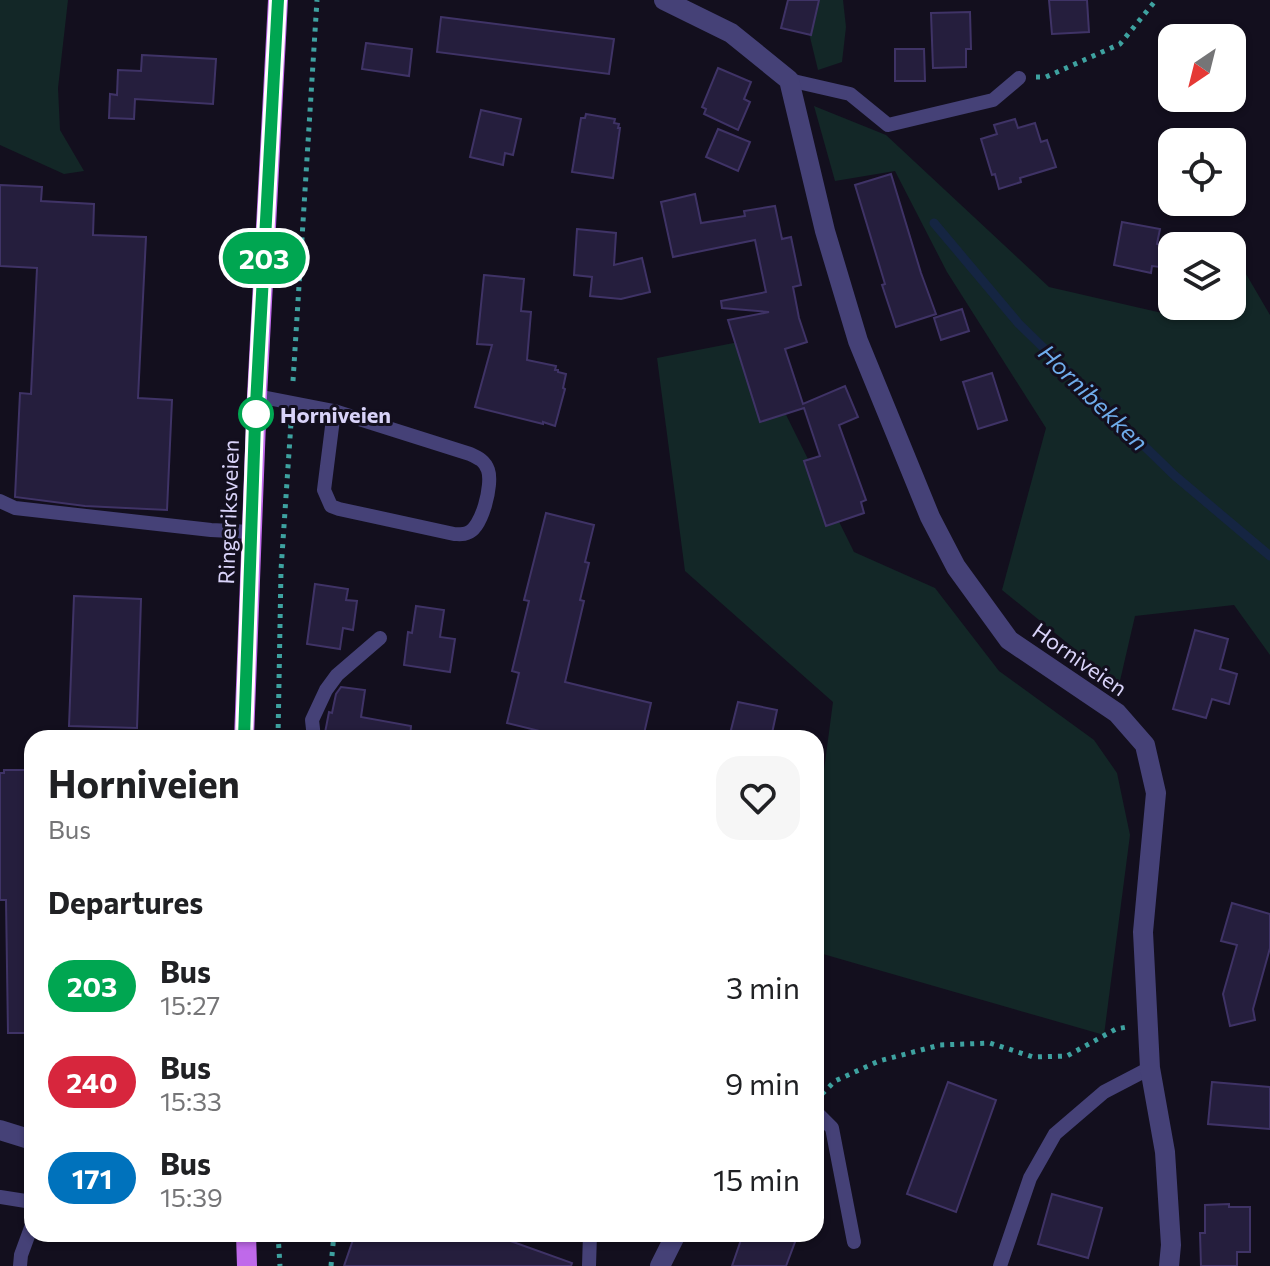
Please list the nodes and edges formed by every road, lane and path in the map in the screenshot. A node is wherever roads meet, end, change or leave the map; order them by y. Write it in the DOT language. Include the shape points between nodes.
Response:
graph roads {
  1 [pos="278,0"];
  2 [pos="317,0"];
  3 [pos="664,0"];
  4 [pos="1156,0"];
  5 [pos="1019,78"];
  6 [pos="789,80"];
  7 [pos="257,396"];
  8 [pos="292,403"];
  9 [pos="334,411"];
  10 [pos="0,501"];
  11 [pos="251,532"];
  12 [pos="380,638"];
  13 [pos="244,730"];
  14 [pos="278,730"];
  15 [pos="313,730"];
  16 [pos="1148,1025"];
  17 [pos="1150,1068"];
  18 [pos="824,1092"];
  19 [pos="824,1120"];
  20 [pos="0,1130"];
  21 [pos="24,1138"];
  22 [pos="0,1197"];
  23 [pos="24,1201"];
  24 [pos="246,1242"];
  25 [pos="278,1242"];
  26 [pos="333,1242"];
  27 [pos="590,1242"];
  28 [pos="672,1242"];
  29 [pos="854,1242"];
  30 [pos="20,1260"];
  31 [pos="5,1266"];
  32 [pos="247,1266"];
  33 [pos="280,1266"];
  34 [pos="331,1266"];
  35 [pos="589,1266"];
  36 [pos="660,1266"];
  37 [pos="1000,1266"];
  38 [pos="1169,1266"];
  1 -- 7 [label="main road, Ringeriksveien"];
  2 -- 8 [label="path"];
  3 -- 6 [label="street" via="731,33"];
  4 -- 5 [label="path" via="1120,44 1046,77"];
  5 -- 6 [label="lane" via="993,100 888,125 850,94"];
  6 -- 16 [label="street, Horniveien" via="858,341 956,567 1009,640 1117,713 1145,745 1156,793 1143,932"];
  7 -- 8 [label="lane"];
  7 -- 11 [label="main road, Ringeriksveien"];
  8 -- 9 [label="lane"];
  8 -- 14 [label="path"];
  9 -- 9 [label="lane" via="482,459 490,477 476,527 454,534 331,506 324,490"];
  10 -- 11 [label="lane" via="15,508"];
  11 -- 13 [label="main road, Ringeriksveien"];
  12 -- 15 [label="lane" via="326,690 312,720"];
  16 -- 17 [label="street, Horniveien"];
  16 -- 18 [label="path" via="1116,1029 1067,1056 1033,1057 990,1043 940,1045 879,1061 835,1081"];
  17 -- 37 [label="lane" via="1104,1092 1055,1134 1030,1178"];
  17 -- 38 [label="street, Horniveien" via="1165,1152"];
  19 -- 29 [label="lane" via="832,1128"];
  20 -- 21 [label="street"];
  22 -- 23 [label="lane"];
  24 -- 32 [label="main road"];
  25 -- 33 [label="path"];
  26 -- 34 [label="path"];
  27 -- 35 [label="lane"];
  28 -- 36 [label="street"];
  30 -- 31 [label="lane"];
}
